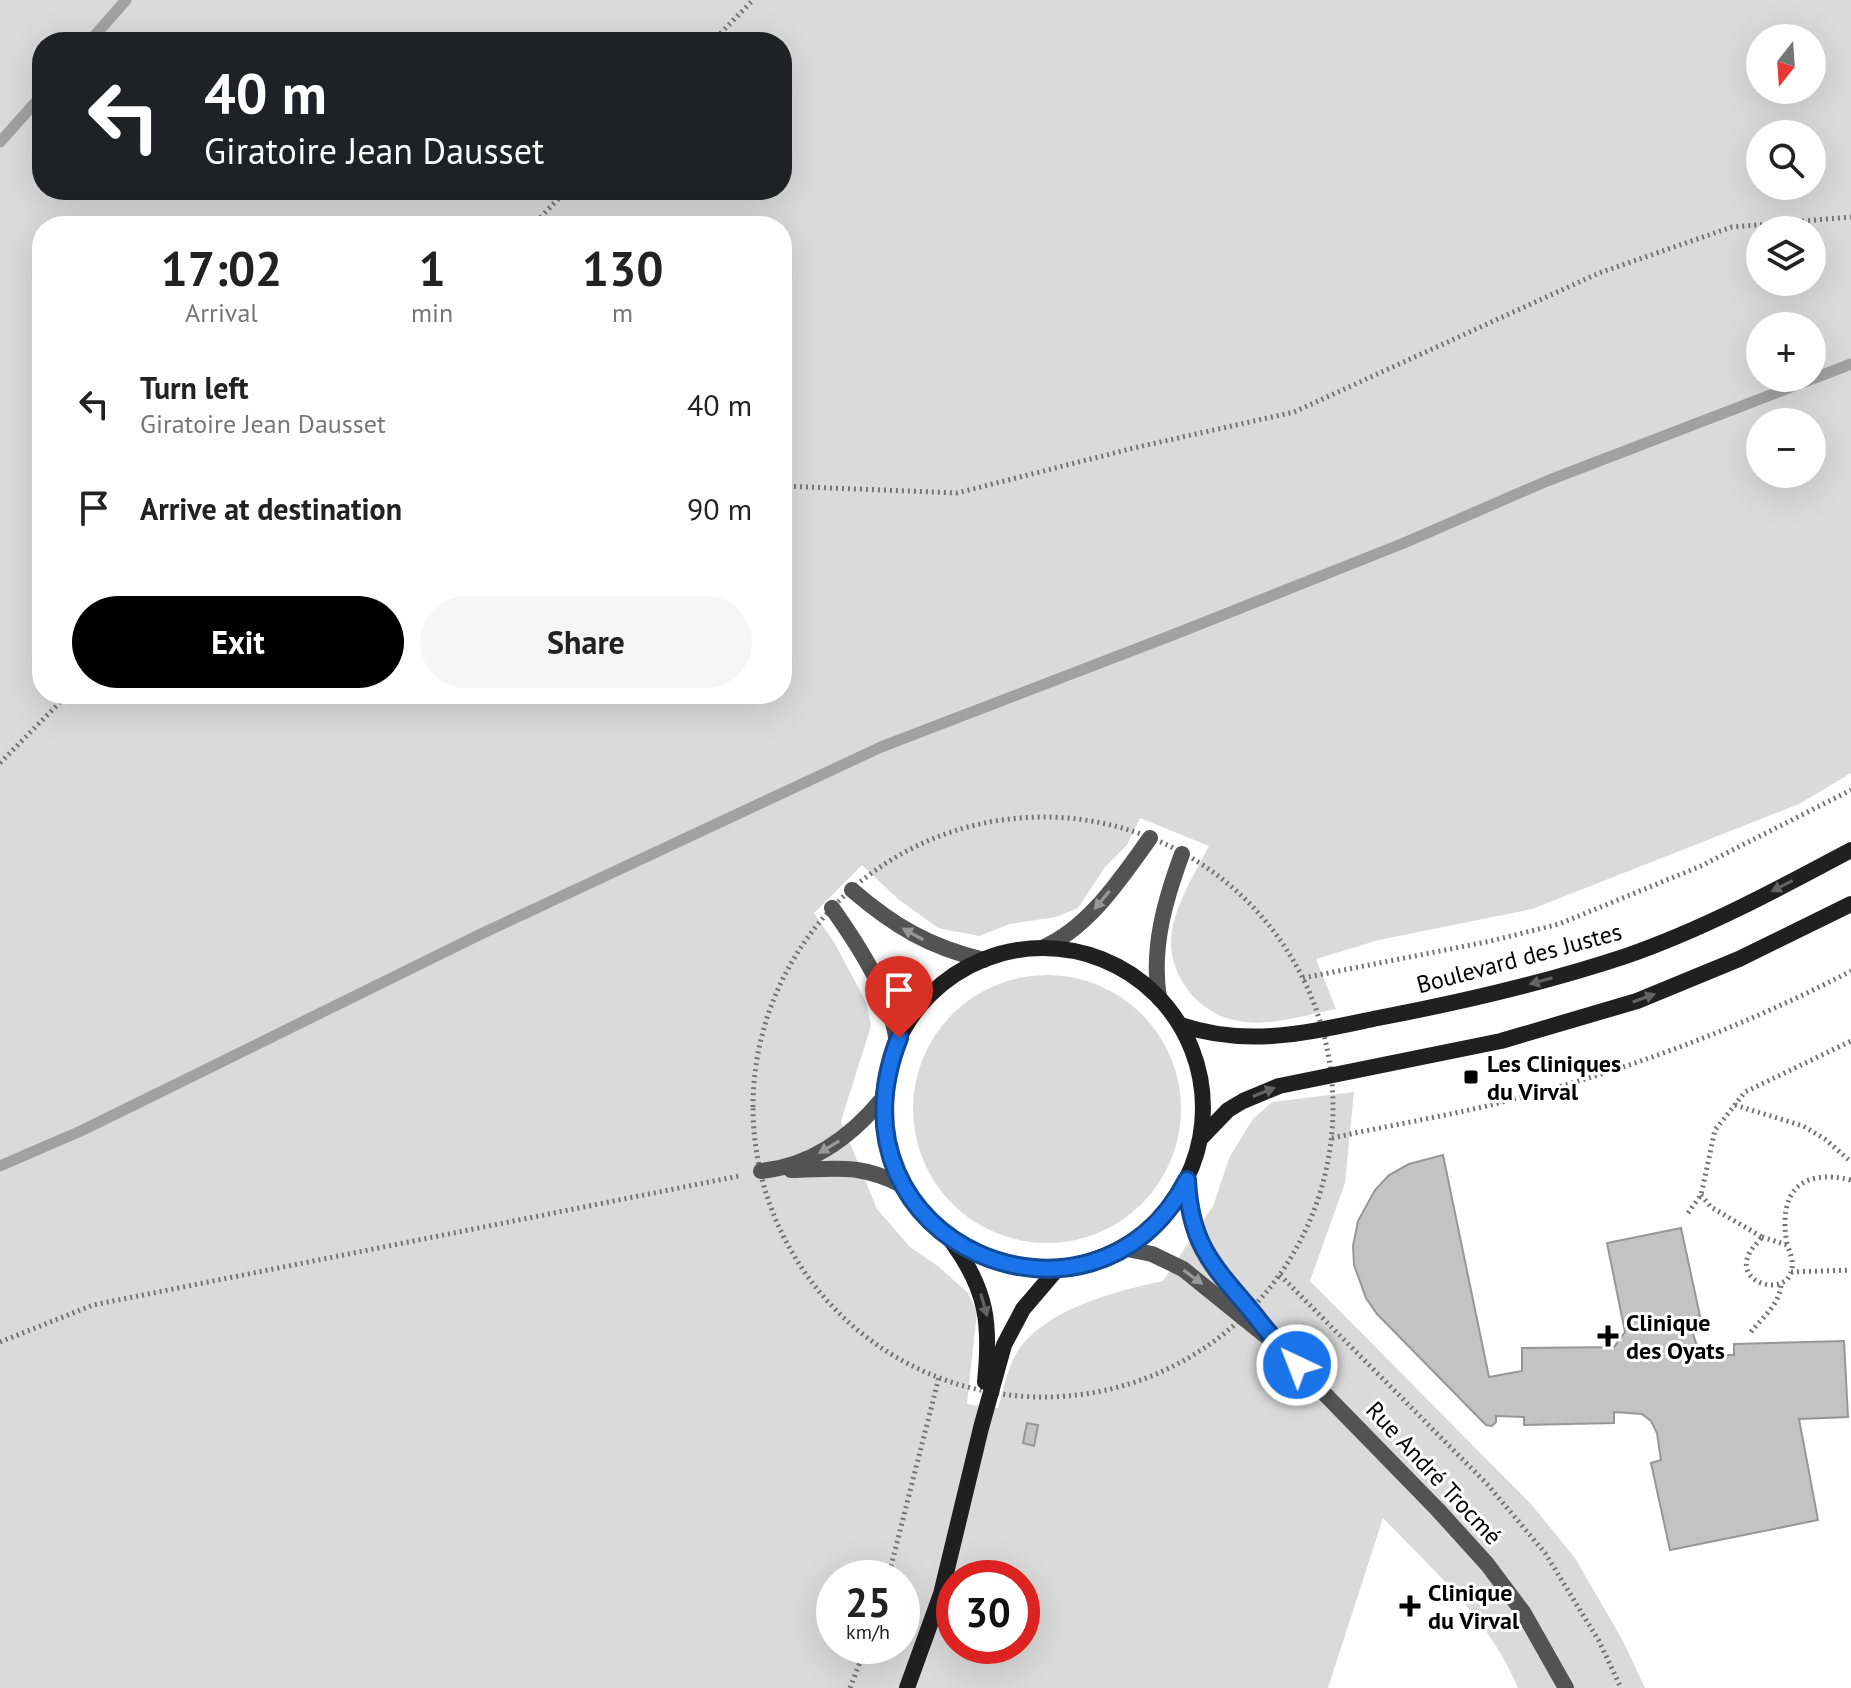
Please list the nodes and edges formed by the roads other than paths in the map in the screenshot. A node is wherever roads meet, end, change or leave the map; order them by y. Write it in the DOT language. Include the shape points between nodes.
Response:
graph roads {
  1 [pos="1150,838"];
  2 [pos="1851,850"];
  3 [pos="1182,854"];
  4 [pos="852,890"];
  5 [pos="1851,904"];
  6 [pos="832,908"];
  7 [pos="1042,948"];
  8 [pos="984,960"];
  9 [pos="1159,998"];
  10 [pos="1181,1025"];
  11 [pos="897,1044"];
  12 [pos="883,1098"];
  13 [pos="1202,1137"];
  14 [pos="1187,1180"];
  15 [pos="902,1185"];
  16 [pos="947,1236"];
  17 [pos="1122,1248"];
  18 [pos="1058,1268"];
  19 [pos="1247,1314"];
  20 [pos="987,1391"];
  21 [pos="907,1688"];
  22 [pos="1566,1688"];
  1 -- 7 [label="street, one-way" via="1095,909"];
  2 -- 10 [label="street, Boulevard des Justes, one-way" via="1737,909 1626,955 1478,997 1280,1036 1237,1038"];
  3 -- 9 [label="street" via="1160,926 1155,974"];
  8 -- 4 [label="street, one-way" via="925,942"];
  13 -- 5 [label="street, one-way" via="1243,1101 1279,1086 1501,1041 1625,1005 1726,965"];
  6 -- 11 [label="street" via="889,1007"];
  7 -- 8 [label="street"];
  7 -- 9 [label="street" via="1111,963"];
  8 -- 11 [label="street" via="934,991"];
  9 -- 10 [label="street"];
  10 -- 13 [label="street" via="1201,1079"];
  11 -- 12 [label="street"];
  12 -- 15 [label="street" via="886,1142"];
  12 -- 15 [label="street, one-way" via="829,1149 761,1171 843,1167"];
  13 -- 14 [label="street"];
  14 -- 17 [label="street" via="1163,1215"];
  14 -- 19 [label="street, Rue André Trocmé" via="1188,1209 1199,1242"];
  15 -- 16 [label="street"];
  16 -- 18 [label="street" via="1005,1264"];
  16 -- 20 [label="street, one-way" via="971,1272 984,1305"];
  17 -- 18 [label="street"];
  17 -- 19 [label="street, Rue André Trocmé, one-way" via="1152,1254 1183,1269"];
  18 -- 20 [label="street" via="1012,1327"];
  19 -- 22 [label="street, Rue André Trocmé" via="1487,1564 1530,1623"];
  20 -- 21 [label="street" via="941,1594"];
}
